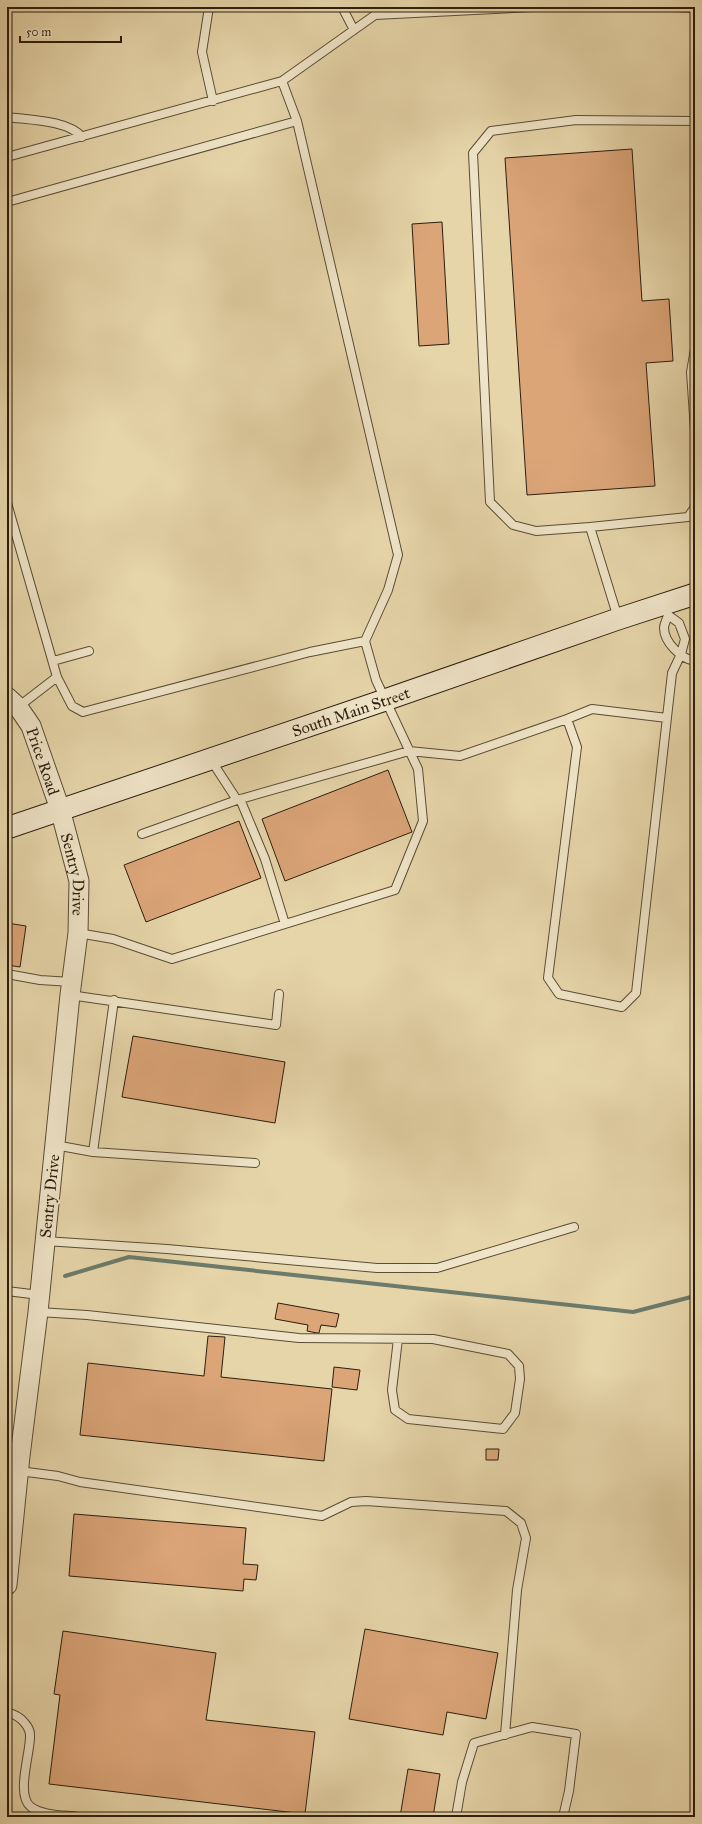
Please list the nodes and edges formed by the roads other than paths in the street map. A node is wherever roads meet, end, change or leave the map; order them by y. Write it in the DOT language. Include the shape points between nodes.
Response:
graph roads {
  1 [pos="209,7"];
  2 [pos="342,7"];
  3 [pos="532,7"];
  4 [pos="675,7"];
  5 [pos="695,8"];
  6 [pos="354,30"];
  7 [pos="282,81"];
  8 [pos="213,101"];
  9 [pos="7,117"];
  10 [pos="695,120"];
  11 [pos="296,121"];
  12 [pos="82,137"];
  13 [pos="7,157"];
  14 [pos="7,202"];
  15 [pos="695,349"];
  16 [pos="695,431"];
  17 [pos="7,503"];
  18 [pos="695,507"];
  19 [pos="590,527"];
  20 [pos="695,594"];
  21 [pos="666,610"];
  22 [pos="618,619"];
  23 [pos="366,641"];
  24 [pos="89,651"];
  25 [pos="681,654"];
  26 [pos="52,661"];
  27 [pos="695,661"];
  28 [pos="57,677"];
  29 [pos="385,700"];
  30 [pos="13,702"];
  31 [pos="668,718"];
  32 [pos="567,719"];
  33 [pos="409,751"];
  34 [pos="211,759"];
  35 [pos="238,799"];
  36 [pos="60,808"];
  37 [pos="7,828"];
  38 [pos="142,834"];
  39 [pos="285,924"];
  40 [pos="78,933"];
  41 [pos="7,974"];
  42 [pos="71,989"];
  43 [pos="279,994"];
  44 [pos="114,1000"];
  45 [pos="54,1145"];
  46 [pos="93,1152"];
  47 [pos="255,1163"];
  48 [pos="574,1227"];
  49 [pos="45,1241"];
  50 [pos="7,1291"];
  51 [pos="39,1304"];
  52 [pos="398,1339"];
  53 [pos="18,1461"];
  54 [pos="7,1585"];
  55 [pos="7,1713"];
  56 [pos="505,1735"];
  57 [pos="80,1817"];
  58 [pos="456,1817"];
  59 [pos="563,1817"];
  1 -- 8 [label="lane" via="202,52"];
  2 -- 6 [label="lane"];
  3 -- 6 [label="lane" via="375,15"];
  4 -- 5 [label="lane"];
  6 -- 7 [label="lane"];
  7 -- 8 [label="lane"];
  7 -- 11 [label="lane"];
  8 -- 12 [label="lane"];
  9 -- 12 [label="lane" via="49,122 76,130"];
  10 -- 19 [label="lane" via="576,120 491,131 473,154 490,502 513,525 520,527 536,531"];
  11 -- 14 [label="lane"];
  11 -- 23 [label="lane" via="398,555 388,590"];
  12 -- 13 [label="lane"];
  15 -- 16 [label="lane" via="691,372"];
  17 -- 26 [label="lane"];
  18 -- 19 [label="lane" via="688,517"];
  19 -- 22 [label="lane"];
  20 -- 21 [label="main road, South Main Street"];
  21 -- 22 [label="main road, South Main Street"];
  21 -- 25 [label="lane" via="664,628 670,647"];
  21 -- 25 [label="lane" via="679,622 685,639"];
  22 -- 29 [label="main road, South Main Street"];
  23 -- 28 [label="lane" via="310,652 83,712 72,706"];
  23 -- 29 [label="lane" via="376,680"];
  24 -- 26 [label="lane"];
  25 -- 27 [label="lane"];
  25 -- 31 [label="lane" via="672,672"];
  26 -- 28 [label="lane"];
  28 -- 30 [label="lane"];
  29 -- 33 [label="lane"];
  29 -- 34 [label="main road, South Main Street"];
  30 -- 36 [label="street, Price Road" via="31,726"];
  31 -- 32 [label="lane" via="592,709"];
  31 -- 32 [label="lane" via="636,993 622,1007 559,994 548,978 577,747"];
  32 -- 33 [label="lane" via="460,756"];
  33 -- 35 [label="lane"];
  33 -- 39 [label="lane" via="418,769 423,820 395,890"];
  34 -- 35 [label="lane"];
  34 -- 36 [label="main road, South Main Street"];
  35 -- 38 [label="lane"];
  35 -- 39 [label="lane" via="265,859"];
  36 -- 37 [label="main road, South Main Street"];
  36 -- 40 [label="street, Sentry Drive" via="79,881"];
  39 -- 40 [label="lane" via="172,959 113,939"];
  40 -- 42 [label="street, Sentry Drive"];
  41 -- 42 [label="lane"];
  42 -- 44 [label="lane"];
  42 -- 45 [label="street, Sentry Drive"];
  43 -- 44 [label="lane" via="276,1025"];
  44 -- 46 [label="lane"];
  45 -- 46 [label="lane"];
  45 -- 49 [label="street, Sentry Drive"];
  46 -- 47 [label="lane"];
  48 -- 49 [label="lane" via="437,1268 377,1268 167,1248"];
  49 -- 51 [label="street, Sentry Drive"];
  50 -- 51 [label="lane"];
  51 -- 52 [label="lane" via="87,1315 299,1338"];
  51 -- 53 [label="street, Sentry Drive"];
  52 -- 52 [label="lane" via="433,1339 508,1354 519,1366 520,1379 515,1413 503,1429 408,1420 395,1410 392,1390"];
  53 -- 54 [label="street, Sentry Drive"];
  53 -- 56 [label="lane" via="80,1482 322,1516 351,1502 366,1501 506,1511 522,1523 526,1538 517,1590"];
  55 -- 57 [label="lane" via="18,1717 26,1724 30,1733 24,1785 26,1799 31,1807 43,1812"];
  56 -- 58 [label="lane" via="474,1743 462,1782"];
  56 -- 59 [label="lane" via="532,1728 576,1734"];
}
